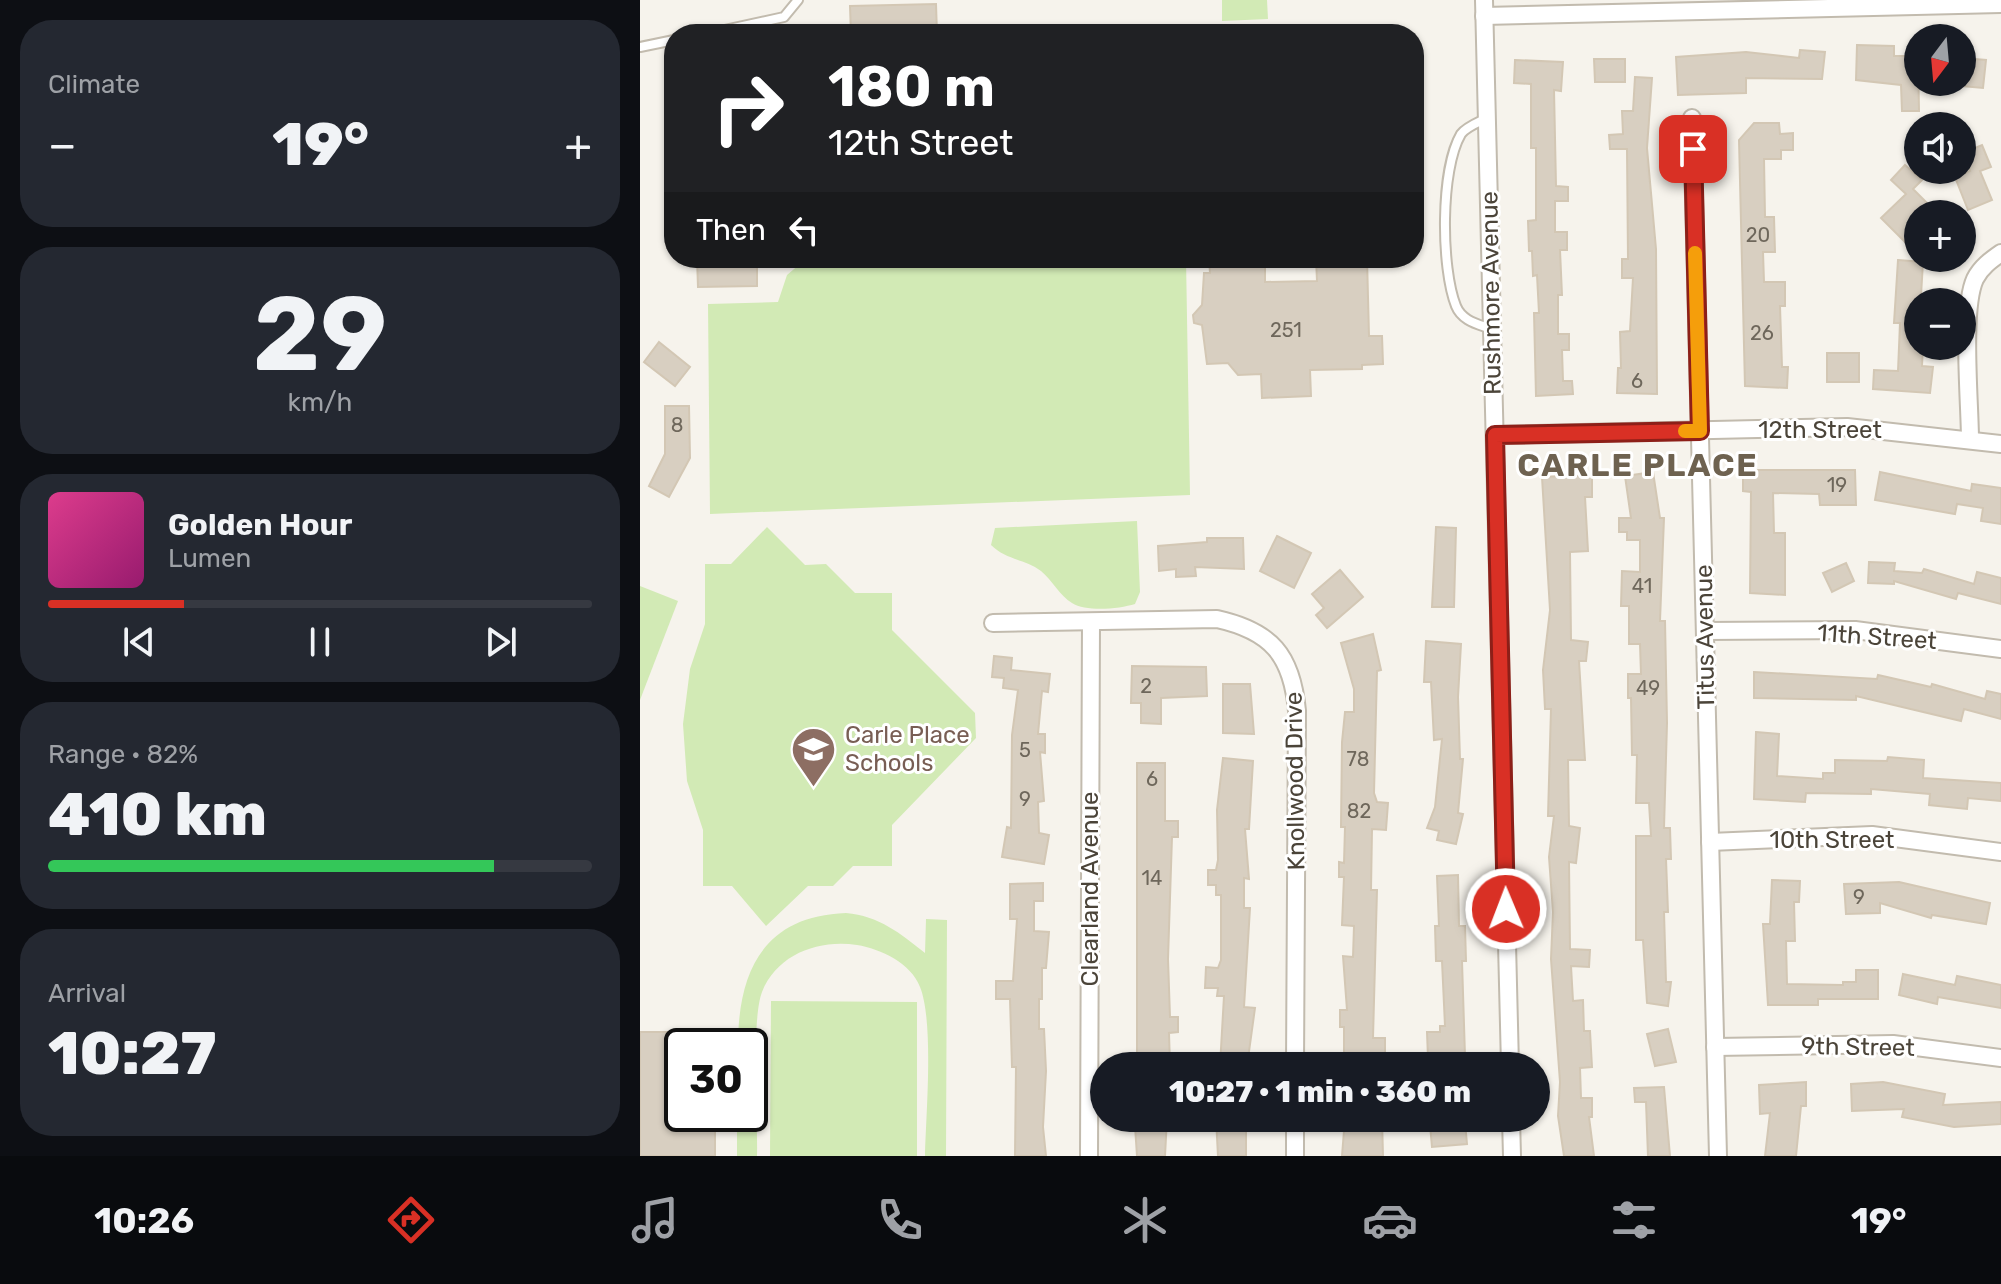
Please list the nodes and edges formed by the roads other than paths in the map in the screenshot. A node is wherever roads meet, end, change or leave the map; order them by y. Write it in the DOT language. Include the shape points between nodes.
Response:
graph roads {
  1 [pos="798,0"];
  2 [pos="2001,4"];
  3 [pos="1484,8"];
  4 [pos="752,24"];
  5 [pos="664,42"];
  6 [pos="640,47"];
  7 [pos="1487,118"];
  8 [pos="1692,118"];
  9 [pos="2001,253"];
  10 [pos="1492,329"];
  11 [pos="1700,431"];
  12 [pos="1495,435"];
  13 [pos="1970,440"];
  14 [pos="2001,444"];
  15 [pos="1091,622"];
  16 [pos="993,623"];
  17 [pos="1705,631"];
  18 [pos="2001,649"];
  19 [pos="1710,842"];
  20 [pos="2001,852"];
  21 [pos="1715,1047"];
  22 [pos="1295,1052"];
  23 [pos="1510,1052"];
  24 [pos="2001,1058"];
  25 [pos="1295,1132"];
  26 [pos="1511,1132"];
  27 [pos="1089,1156"];
  28 [pos="1295,1156"];
  29 [pos="1512,1156"];
  30 [pos="1718,1156"];
  1 -- 4 [label="lane" via="784,17"];
  2 -- 3 [label="street"];
  3 -- 7 [label="street, Rushmore Avenue"];
  5 -- 6 [label="lane"];
  7 -- 10 [label="street, Rushmore Avenue"];
  7 -- 10 [label="lane" via="1462,132 1452,158 1446,228 1457,308 1468,321"];
  8 -- 11 [label="street, Titus Avenue"];
  9 -- 13 [label="street" via="1974,280 1969,306"];
  10 -- 12 [label="street, Rushmore Avenue"];
  11 -- 12 [label="street, 12th Street"];
  11 -- 13 [label="street, 12th Street" via="1861,428"];
  11 -- 17 [label="street, Titus Avenue"];
  12 -- 23 [label="street, Rushmore Avenue"];
  13 -- 14 [label="street, 12th Street"];
  15 -- 16 [label="street, Knollwood Drive"];
  15 -- 22 [label="street, Knollwood Drive" via="1231,622 1265,637 1289,667 1297,711"];
  15 -- 27 [label="street, Clearland Avenue"];
  17 -- 18 [label="street, 11th Street" via="1855,630"];
  17 -- 19 [label="street, Titus Avenue"];
  19 -- 20 [label="street, 10th Street" via="1872,835"];
  19 -- 21 [label="street, Titus Avenue"];
  21 -- 24 [label="street, 9th Street" via="1893,1044"];
  21 -- 30 [label="street, Titus Avenue"];
  25 -- 28 [label="street"];
  26 -- 29 [label="street"];
}
